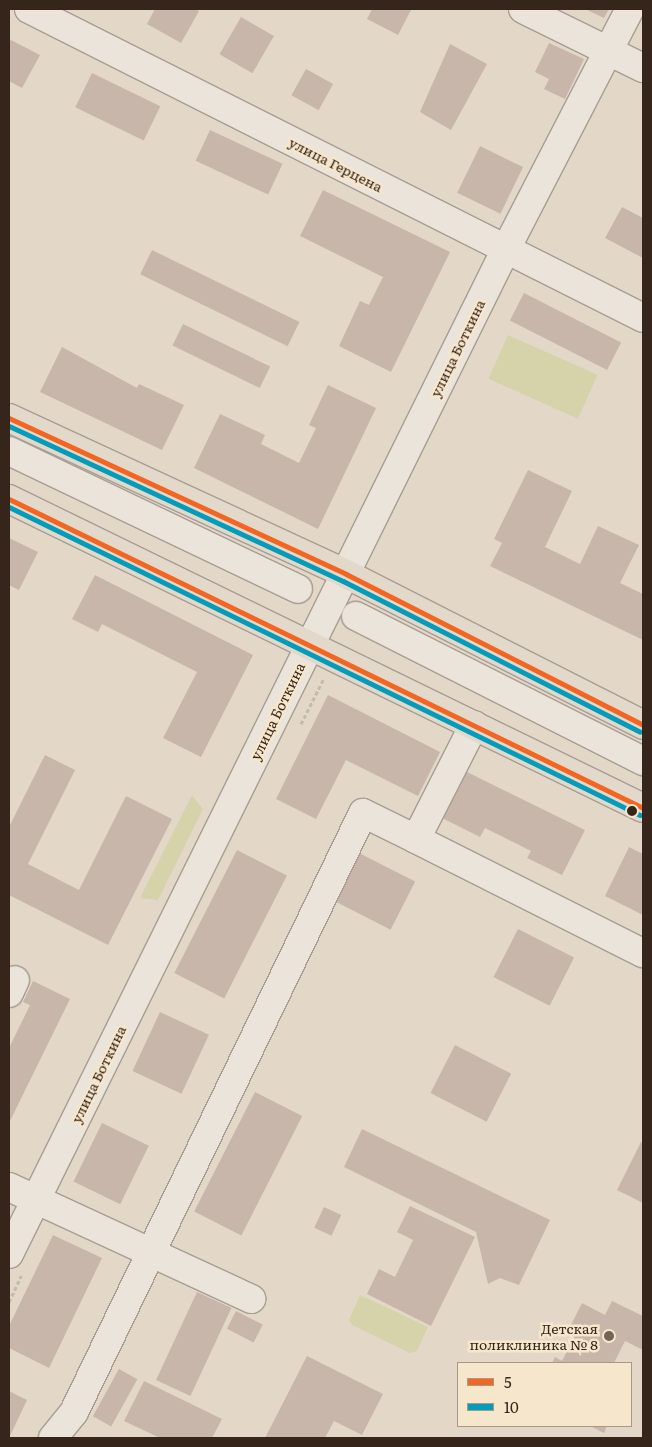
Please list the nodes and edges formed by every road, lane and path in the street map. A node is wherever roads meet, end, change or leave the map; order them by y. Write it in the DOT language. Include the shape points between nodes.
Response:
graph roads {
  1 [pos="30,9"];
  2 [pos="523,9"];
  3 [pos="630,9"];
  4 [pos="609,50"];
  5 [pos="643,68"];
  6 [pos="506,250"];
  7 [pos="643,318"];
  8 [pos="9,418"];
  9 [pos="9,452"];
  10 [pos="9,499"];
  11 [pos="346,574"];
  12 [pos="298,589"];
  13 [pos="356,616"];
  14 [pos="310,645"];
  15 [pos="474,725"];
  16 [pos="643,725"];
  17 [pos="643,760"];
  18 [pos="643,808"];
  19 [pos="416,839"];
  20 [pos="643,953"];
  21 [pos="9,1187"];
  22 [pos="36,1200"];
  23 [pos="150,1253"];
  24 [pos="9,1254"];
  25 [pos="251,1299"];
  26 [pos="53,1438"];
  1 -- 6 [label="street, улица Герцена"];
  2 -- 4 [label="street"];
  3 -- 4 [label="street, улица Боткина"];
  4 -- 5 [label="street"];
  4 -- 6 [label="street, улица Боткина"];
  6 -- 7 [label="street, улица Герцена"];
  6 -- 11 [label="street, улица Боткина"];
  8 -- 11 [label="main road"];
  9 -- 12 [label="street"];
  10 -- 14 [label="main road"];
  11 -- 14 [label="street, улица Боткина"];
  11 -- 16 [label="main road"];
  13 -- 17 [label="street"];
  14 -- 15 [label="main road"];
  14 -- 22 [label="street, улица Боткина"];
  15 -- 18 [label="main road"];
  15 -- 19 [label="street"];
  19 -- 20 [label="street"];
  19 -- 23 [label="street" via="363,813"];
  21 -- 22 [label="street"];
  22 -- 23 [label="street"];
  22 -- 24 [label="street, улица Боткина"];
  23 -- 25 [label="street"];
  23 -- 26 [label="street" via="74,1412"];
}
